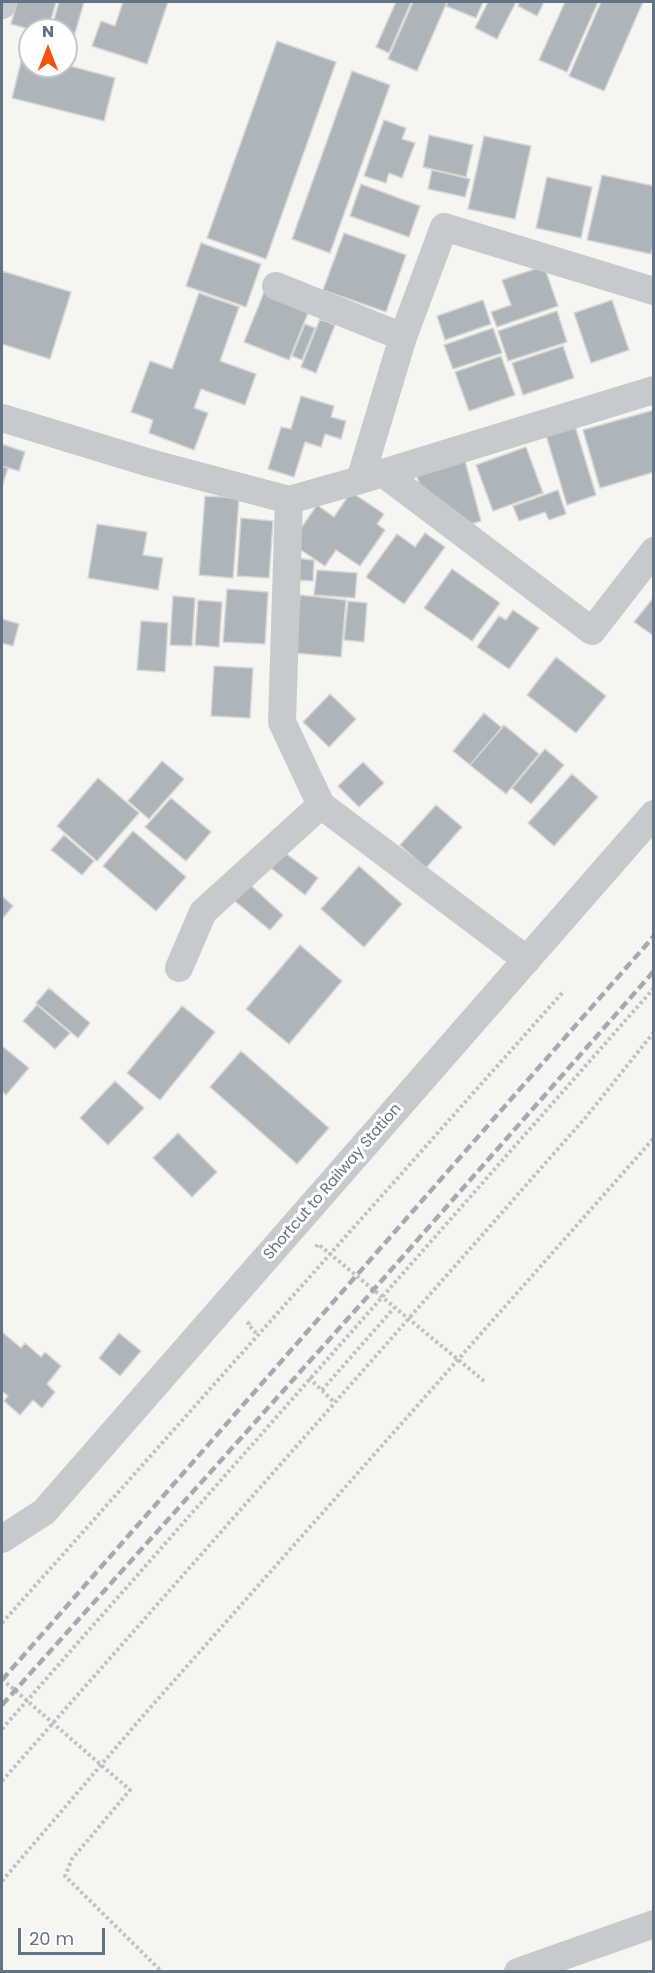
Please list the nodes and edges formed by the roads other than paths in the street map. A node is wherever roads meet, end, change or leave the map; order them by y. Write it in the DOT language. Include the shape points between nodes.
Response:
graph roads {
  1 [pos="276,286"];
  2 [pos="654,291"];
  3 [pos="403,337"];
  4 [pos="654,390"];
  5 [pos="2,418"];
  6 [pos="371,476"];
  7 [pos="289,500"];
  8 [pos="654,551"];
  9 [pos="321,805"];
  10 [pos="654,814"];
  11 [pos="527,960"];
  12 [pos="179,968"];
  13 [pos="2,1539"];
  14 [pos="654,1924"];
  15 [pos="518,1971"];
  1 -- 3 [label="street"];
  2 -- 3 [label="street" via="444,227"];
  3 -- 6 [label="street"];
  4 -- 6 [label="street"];
  5 -- 7 [label="street"];
  6 -- 7 [label="street"];
  6 -- 8 [label="street" via="592,632"];
  7 -- 9 [label="street" via="282,722"];
  9 -- 11 [label="street"];
  9 -- 12 [label="street" via="203,912"];
  10 -- 11 [label="street, Shortcut to Railway Station"];
  11 -- 13 [label="street, Shortcut to Railway Station" via="44,1512"];
  14 -- 15 [label="street"];
}
